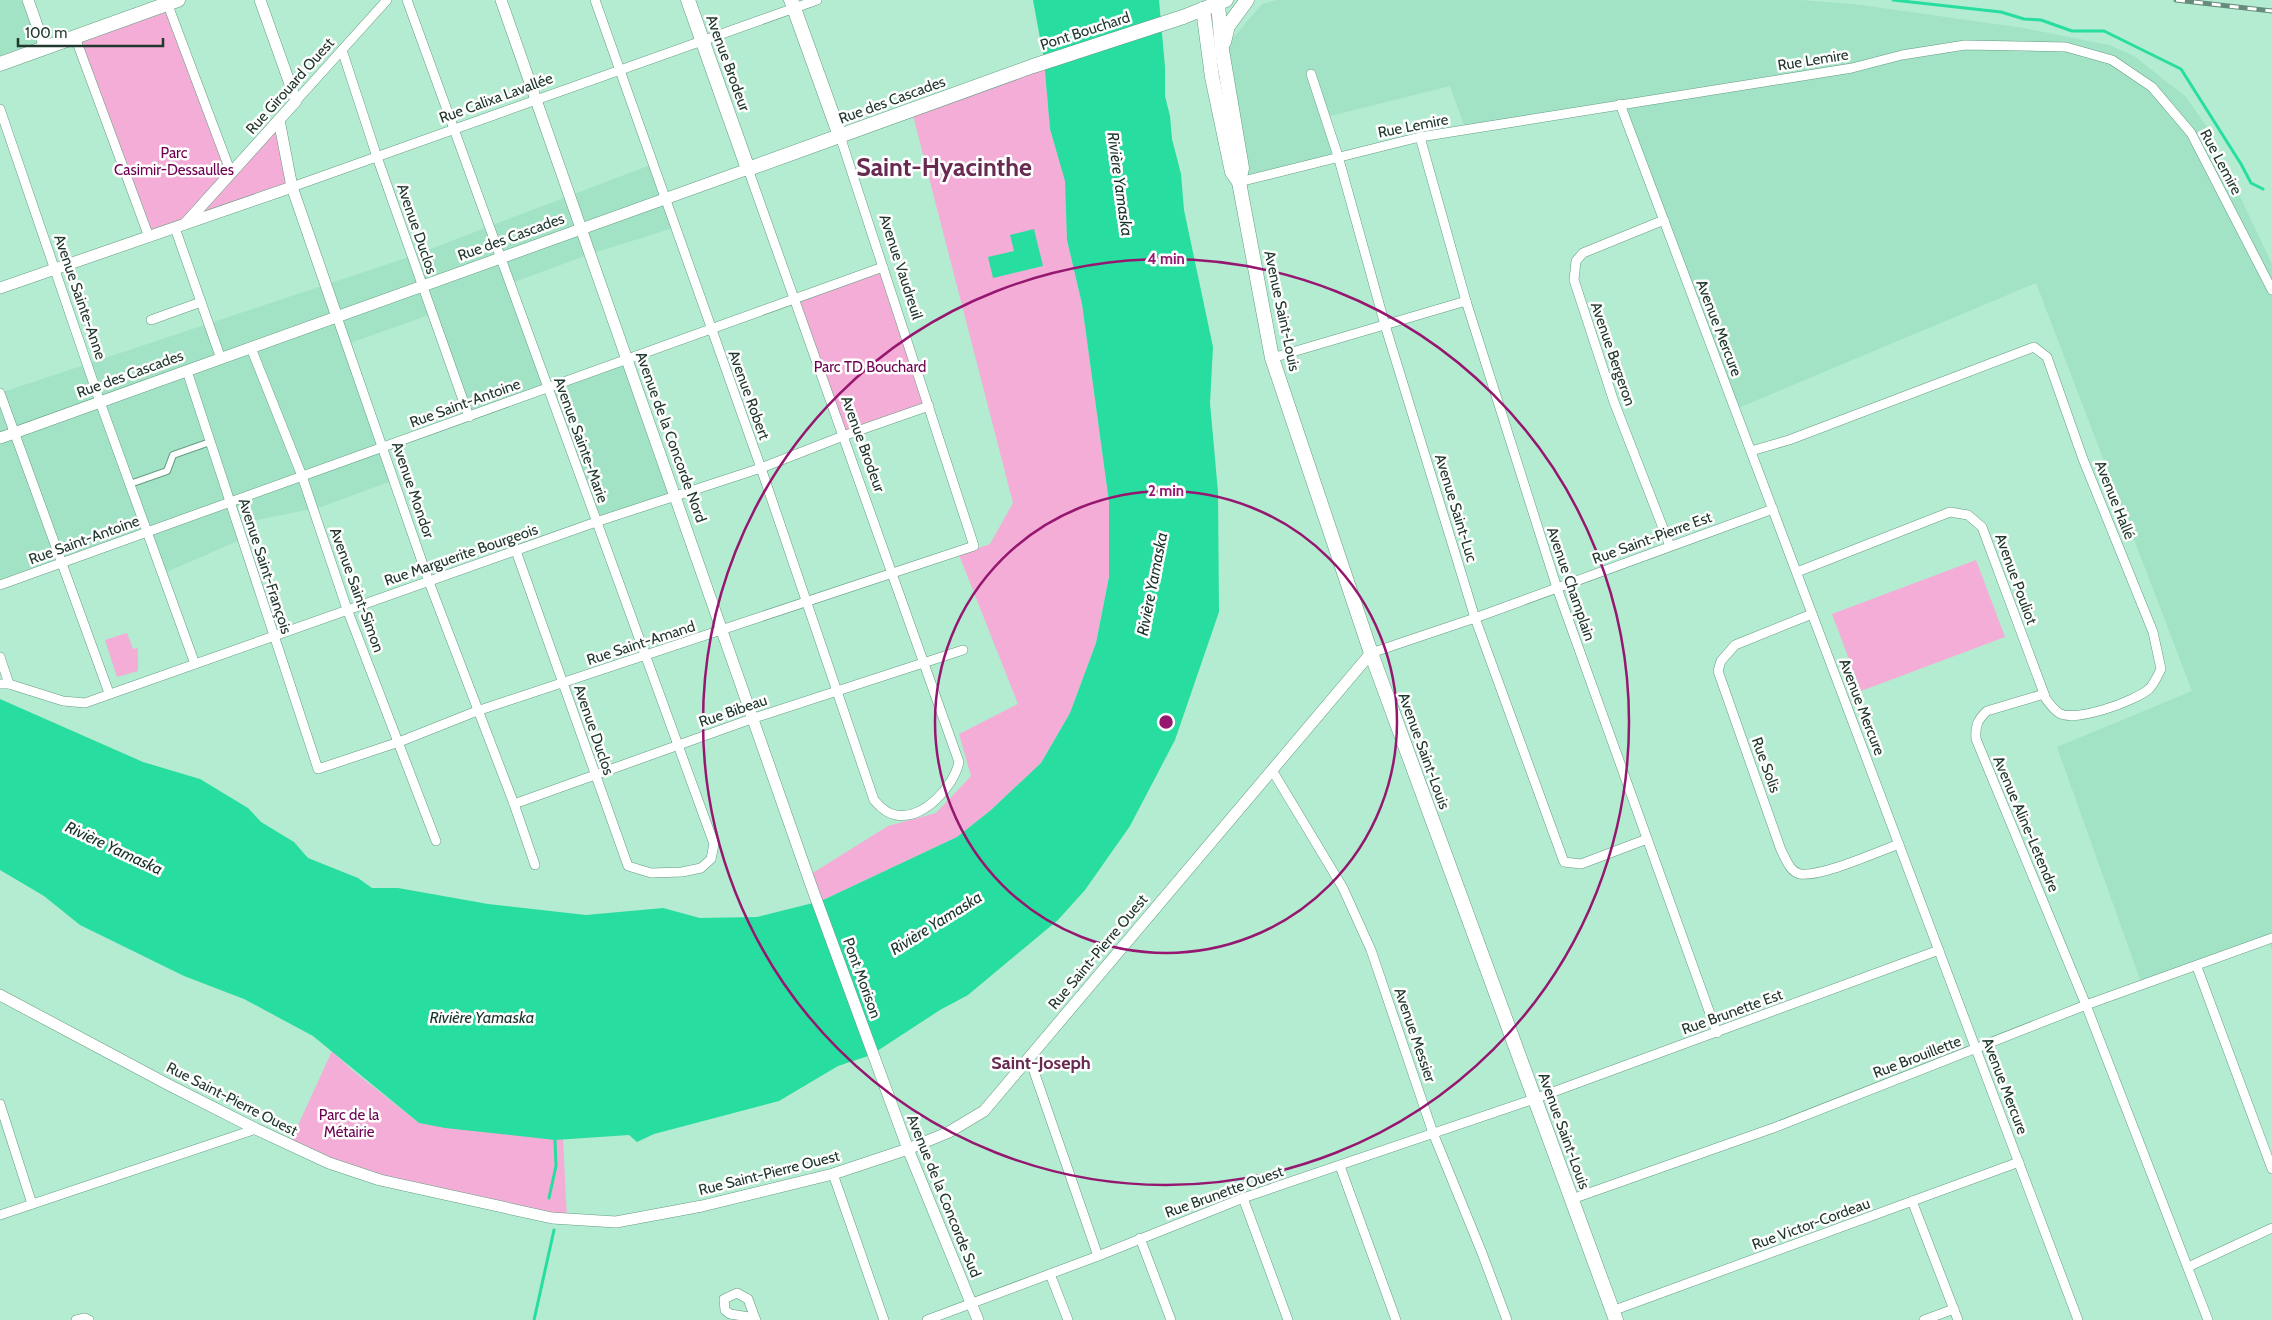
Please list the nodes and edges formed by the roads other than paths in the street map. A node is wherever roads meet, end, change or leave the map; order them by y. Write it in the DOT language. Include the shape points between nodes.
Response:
graph roads {
  1 [pos="28,0"];
  2 [pos="260,0"];
  3 [pos="387,0"];
  4 [pos="407,0"];
  5 [pos="501,0"];
  6 [pos="595,0"];
  7 [pos="688,0"];
  8 [pos="817,0"];
  9 [pos="1248,0"];
  10 [pos="170,1"];
  11 [pos="1222,2"];
  12 [pos="792,4"];
  13 [pos="1203,5"];
  14 [pos="75,37"];
  15 [pos="702,41"];
  16 [pos="45,48"];
  17 [pos="342,50"];
  18 [pos="1222,50"];
  19 [pos="0,64"];
  20 [pos="1033,66"];
  21 [pos="621,70"];
  22 [pos="1311,74"];
  23 [pos="534,100"];
  24 [pos="296,101"];
  25 [pos="1620,104"];
  26 [pos="0,109"];
  27 [pos="278,120"];
  28 [pos="453,130"];
  29 [pos="840,136"];
  30 [pos="1420,137"];
  31 [pos="1338,156"];
  32 [pos="377,157"];
  33 [pos="748,169"];
  34 [pos="231,173"];
  35 [pos="1239,182"];
  36 [pos="292,187"];
  37 [pos="666,199"];
  38 [pos="1664,220"];
  39 [pos="179,227"];
  40 [pos="581,230"];
  41 [pos="149,237"];
  42 [pos="499,259"];
  43 [pos="884,267"];
  44 [pos="55,269"];
  45 [pos="423,286"];
  46 [pos="0,288"];
  47 [pos="2272,290"];
  48 [pos="794,299"];
  49 [pos="1466,301"];
  50 [pos="201,302"];
  51 [pos="337,317"];
  52 [pos="151,320"];
  53 [pos="1386,325"];
  54 [pos="711,329"];
  55 [pos="252,348"];
  56 [pos="1272,358"];
  57 [pos="221,359"];
  58 [pos="627,359"];
  59 [pos="187,371"];
  60 [pos="547,388"];
  61 [pos="0,393"];
  62 [pos="100,402"];
  63 [pos="929,406"];
  64 [pos="469,416"];
  65 [pos="14,434"];
  66 [pos="843,436"];
  67 [pos="0,438"];
  68 [pos="210,442"];
  69 [pos="383,448"];
  70 [pos="1751,451"];
  71 [pos="760,468"];
  72 [pos="302,476"];
  73 [pos="130,484"];
  74 [pos="676,496"];
  75 [pos="230,503"];
  76 [pos="1773,509"];
  77 [pos="596,522"];
  78 [pos="147,532"];
  79 [pos="974,546"];
  80 [pos="1670,546"];
  81 [pos="516,551"];
  82 [pos="62,563"];
  83 [pos="1796,572"];
  84 [pos="892,574"];
  85 [pos="429,582"];
  86 [pos="0,585"];
  87 [pos="1557,588"];
  88 [pos="806,603"];
  89 [pos="347,609"];
  90 [pos="1812,614"];
  91 [pos="1475,618"];
  92 [pos="723,630"];
  93 [pos="274,637"];
  94 [pos="963,650"];
  95 [pos="1371,653"];
  96 [pos="645,656"];
  97 [pos="0,657"];
  98 [pos="923,662"];
  99 [pos="194,664"];
  100 [pos="563,683"];
  101 [pos="5,684"];
  102 [pos="836,691"];
  103 [pos="109,693"];
  104 [pos="2044,694"];
  105 [pos="477,711"];
  106 [pos="2058,713"];
  107 [pos="754,718"];
  108 [pos="399,742"];
  109 [pos="678,745"];
  110 [pos="318,770"];
  111 [pos="1272,770"];
  112 [pos="595,775"];
  113 [pos="874,800"];
  114 [pos="514,804"];
  115 [pos="1647,839"];
  116 [pos="436,841"];
  117 [pos="1899,844"];
  118 [pos="535,865"];
  119 [pos="682,872"];
  120 [pos="812,885"];
  121 [pos="2272,938"];
  122 [pos="1938,950"];
  123 [pos="2197,967"];
  124 [pos="0,994"];
  125 [pos="2086,1005"];
  126 [pos="1717,1033"];
  127 [pos="1976,1048"];
  128 [pos="1028,1058"];
  129 [pos="884,1082"];
  130 [pos="1534,1099"];
  131 [pos="0,1104"];
  132 [pos="256,1130"];
  133 [pos="1433,1134"];
  134 [pos="908,1149"];
  135 [pos="2019,1162"];
  136 [pos="1340,1166"];
  137 [pos="2272,1169"];
  138 [pos="833,1174"];
  139 [pos="1243,1198"];
  140 [pos="1572,1199"];
  141 [pos="1912,1201"];
  142 [pos="32,1204"];
  143 [pos="0,1215"];
  144 [pos="2272,1228"];
  145 [pos="1140,1238"];
  146 [pos="1098,1256"];
  147 [pos="2188,1267"];
  148 [pos="1050,1274"];
  149 [pos="971,1303"];
  150 [pos="1954,1309"];
  151 [pos="1614,1315"];
  152 [pos="76,1320"];
  153 [pos="89,1320"];
  154 [pos="884,1320"];
  155 [pos="927,1320"];
  156 [pos="978,1320"];
  157 [pos="1068,1320"];
  158 [pos="1171,1320"];
  159 [pos="1288,1320"];
  160 [pos="1396,1320"];
  161 [pos="1507,1320"];
  162 [pos="1924,1320"];
  163 [pos="1958,1320"];
  164 [pos="2078,1320"];
  165 [pos="2208,1320"];
  1 -- 16 [label="street"];
  2 -- 24 [label="street"];
  3 -- 17 [label="street, Rue Girouard Ouest"];
  4 -- 28 [label="street, Avenue Sainte-Marie"];
  5 -- 23 [label="street, Avenue de la Concorde Nord"];
  6 -- 21 [label="street, Avenue Robert"];
  7 -- 15 [label="main road, Avenue Brodeur"];
  8 -- 12 [label="street, Rue Calixa Lavallée"];
  9 -- 18 [label="main road" via="1228,26"];
  10 -- 14 [label="main road"];
  10 -- 34 [label="street"];
  11 -- 13 [label="main road, Pont Bouchard"];
  11 -- 18 [label="main road, Avenue Saint-Louis"];
  12 -- 15 [label="street, Rue Calixa Lavallée"];
  12 -- 29 [label="main road, Avenue Vaudreuil"];
  13 -- 20 [label="main road, Pont Bouchard" via="1176,19"];
  13 -- 35 [label="main road, Avenue Saint-Louis" via="1212,77 1232,172"];
  14 -- 16 [label="main road"];
  14 -- 41 [label="street"];
  15 -- 21 [label="street, Rue Calixa Lavallée"];
  15 -- 33 [label="main road, Avenue Brodeur"];
  16 -- 19 [label="main road"];
  17 -- 24 [label="street, Rue Girouard Ouest"];
  17 -- 32 [label="street, Avenue Duclos"];
  18 -- 35 [label="main road, Avenue Saint-Louis" via="1242,168"];
  20 -- 29 [label="main road, Rue des Cascades"];
  21 -- 23 [label="street, Rue Calixa Lavallée"];
  21 -- 37 [label="street, Avenue Robert"];
  22 -- 31 [label="street, Avenue Saint-Luc"];
  23 -- 28 [label="street, Rue Calixa Lavallée"];
  23 -- 40 [label="street, Avenue de la Concorde Nord"];
  24 -- 27 [label="street, Rue Girouard Ouest"];
  25 -- 30 [label="street, Rue Lemire"];
  25 -- 38 [label="street, Avenue Mercure"];
  25 -- 47 [label="street, Rue Lemire" via="1852,68 1902,55 1965,45 2066,47 2112,60 2152,87 2195,141"];
  26 -- 44 [label="street, Avenue Sainte-Anne"];
  27 -- 34 [label="street, Rue Girouard Ouest"];
  27 -- 36 [label="street, Avenue Mondor"];
  28 -- 32 [label="street, Rue Calixa Lavallée"];
  28 -- 42 [label="street, Avenue Sainte-Marie"];
  29 -- 33 [label="main road, Rue des Cascades"];
  29 -- 43 [label="street, Avenue Vaudreuil"];
  30 -- 31 [label="street, Rue Lemire"];
  30 -- 49 [label="street, Avenue Champlain"];
  31 -- 35 [label="street, Rue Lemire"];
  31 -- 53 [label="street, Avenue Saint-Luc"];
  32 -- 36 [label="street, Rue Calixa Lavallée"];
  32 -- 45 [label="street, Avenue Duclos"];
  33 -- 37 [label="street, Rue des Cascades"];
  33 -- 48 [label="street, Avenue Brodeur"];
  34 -- 39 [label="street, Rue Girouard Ouest"];
  35 -- 56 [label="main road, Avenue Saint-Louis"];
  36 -- 39 [label="street, Rue Calixa Lavallée"];
  36 -- 51 [label="street, Avenue Mondor"];
  37 -- 40 [label="street, Rue des Cascades"];
  37 -- 54 [label="street, Avenue Robert"];
  38 -- 70 [label="street, Avenue Mercure"];
  38 -- 80 [label="street, Avenue Bergeron" via="1584,253 1576,261 1574,280 1614,402"];
  39 -- 41 [label="street, Rue Girouard Ouest"];
  39 -- 50 [label="street"];
  40 -- 42 [label="street, Rue des Cascades"];
  40 -- 58 [label="street, Avenue de la Concorde Nord"];
  41 -- 44 [label="street, Rue Girouard Ouest"];
  42 -- 45 [label="street, Rue des Cascades"];
  42 -- 60 [label="street, Avenue Sainte-Marie"];
  43 -- 48 [label="street, Rue Saint-Antoine"];
  43 -- 63 [label="street, Avenue Vaudreuil"];
  44 -- 46 [label="street, Rue Girouard Ouest"];
  44 -- 62 [label="street, Avenue Sainte-Anne"];
  45 -- 51 [label="street, Rue des Cascades"];
  45 -- 64 [label="street, Avenue Duclos"];
  48 -- 54 [label="street, Rue Saint-Antoine"];
  48 -- 66 [label="street, Avenue Brodeur"];
  49 -- 53 [label="street"];
  49 -- 87 [label="street, Avenue Champlain"];
  50 -- 52 [label="street"];
  50 -- 57 [label="street"];
  51 -- 55 [label="street, Rue des Cascades"];
  51 -- 69 [label="street, Avenue Mondor"];
  53 -- 56 [label="street"];
  53 -- 91 [label="street, Avenue Saint-Luc"];
  54 -- 58 [label="street, Rue Saint-Antoine"];
  54 -- 71 [label="street, Avenue Robert"];
  55 -- 57 [label="street, Rue des Cascades"];
  55 -- 72 [label="street, Avenue Saint-Simon"];
  56 -- 95 [label="main road, Avenue Saint-Louis"];
  57 -- 59 [label="street, Rue des Cascades"];
  58 -- 60 [label="street, Rue Saint-Antoine"];
  58 -- 74 [label="street, Avenue de la Concorde Nord"];
  59 -- 62 [label="street, Rue des Cascades"];
  59 -- 68 [label="street, Avenue Saint-François"];
  60 -- 64 [label="street, Rue Saint-Antoine"];
  60 -- 77 [label="street, Avenue Sainte-Marie"];
  61 -- 65 [label="street"];
  62 -- 65 [label="street, Rue des Cascades"];
  62 -- 73 [label="street, Avenue Sainte-Anne"];
  63 -- 66 [label="street, Rue Marguerite Bourgeois"];
  63 -- 79 [label="street, Avenue Vaudreuil"];
  64 -- 69 [label="street, Rue Saint-Antoine"];
  65 -- 67 [label="street, Rue des Cascades"];
  65 -- 82 [label="street"];
  66 -- 71 [label="street, Rue Marguerite Bourgeois"];
  66 -- 84 [label="street, Avenue Brodeur"];
  68 -- 73 [label="street" via="174,456 167,471"];
  68 -- 75 [label="street, Avenue Saint-François"];
  69 -- 72 [label="street, Rue Saint-Antoine"];
  69 -- 85 [label="street, Avenue Mondor"];
  70 -- 76 [label="street, Avenue Mercure"];
  70 -- 106 [label="street, Avenue Hallé" via="1789,440 2034,347 2047,357 2083,459 2153,632 2161,669 2150,688 2130,699 2092,713 2068,716"];
  71 -- 74 [label="street, Rue Marguerite Bourgeois"];
  71 -- 88 [label="street, Avenue Robert"];
  72 -- 75 [label="street, Rue Saint-Antoine"];
  72 -- 89 [label="street, Avenue Saint-Simon"];
  73 -- 78 [label="street, Avenue Sainte-Anne"];
  74 -- 77 [label="street, Rue Marguerite Bourgeois"];
  74 -- 92 [label="street, Avenue de la Concorde Nord"];
  75 -- 78 [label="street, Rue Saint-Antoine"];
  75 -- 93 [label="street, Avenue Saint-François"];
  76 -- 80 [label="street, Rue Saint-Pierre Est"];
  76 -- 83 [label="street, Avenue Mercure"];
  77 -- 81 [label="street, Rue Marguerite Bourgeois"];
  77 -- 96 [label="street, Avenue Sainte-Marie"];
  78 -- 82 [label="street, Rue Saint-Antoine"];
  78 -- 99 [label="street, Avenue Sainte-Anne"];
  79 -- 84 [label="street, Rue Saint-Amand"];
  80 -- 87 [label="street, Rue Saint-Pierre Est"];
  81 -- 85 [label="street, Rue Marguerite Bourgeois"];
  81 -- 100 [label="street, Avenue Duclos"];
  82 -- 86 [label="street, Rue Saint-Antoine"];
  82 -- 103 [label="street"];
  83 -- 90 [label="street, Avenue Mercure"];
  83 -- 104 [label="street, Avenue Pouliot" via="1950,512 1968,515 1982,527"];
  84 -- 88 [label="street, Rue Saint-Amand"];
  84 -- 98 [label="street, Avenue Brodeur"];
  85 -- 89 [label="street, Rue Marguerite Bourgeois"];
  85 -- 105 [label="street, Avenue Mondor"];
  87 -- 91 [label="street, Rue Saint-Pierre Est"];
  87 -- 115 [label="street, Avenue Champlain"];
  88 -- 92 [label="street, Rue Saint-Amand"];
  88 -- 102 [label="street, Avenue Robert"];
  89 -- 93 [label="street, Rue Marguerite Bourgeois"];
  89 -- 108 [label="street, Avenue Saint-Simon"];
  90 -- 117 [label="street, Avenue Mercure"];
  90 -- 117 [label="street, Rue Solis" via="1735,645 1721,661 1718,671 1781,850 1791,870 1800,874 1824,871"];
  91 -- 95 [label="street, Rue Saint-Pierre Est"];
  91 -- 115 [label="street, Avenue Saint-Luc" via="1564,862 1581,864"];
  92 -- 96 [label="street, Rue Saint-Amand"];
  92 -- 107 [label="street, Avenue de la Concorde Nord"];
  93 -- 99 [label="street, Rue Marguerite Bourgeois"];
  93 -- 110 [label="street, Avenue Saint-François"];
  94 -- 98 [label="street, Rue Bibeau"];
  95 -- 111 [label="street, Rue Saint-Pierre Ouest"];
  95 -- 130 [label="main road, Avenue Saint-Louis"];
  96 -- 100 [label="street, Rue Saint-Amand"];
  96 -- 109 [label="street, Avenue Sainte-Marie"];
  97 -- 101 [label="street"];
  98 -- 102 [label="street, Rue Bibeau"];
  98 -- 113 [label="street, Avenue Brodeur" via="959,762 956,775 947,790 927,806 907,815 884,810"];
  99 -- 103 [label="street, Rue Marguerite Bourgeois"];
  100 -- 105 [label="street, Rue Saint-Amand"];
  100 -- 112 [label="street, Avenue Duclos"];
  101 -- 103 [label="street, Rue Marguerite Bourgeois" via="63,701 85,702"];
  102 -- 107 [label="street, Rue Bibeau"];
  102 -- 113 [label="street, Avenue Robert"];
  104 -- 106 [label="street, Avenue Pouliot"];
  104 -- 125 [label="street, Avenue Aline-Letendre" via="1987,711 1975,727 1976,739"];
  105 -- 108 [label="street, Rue Saint-Amand"];
  105 -- 114 [label="street, Avenue Mondor"];
  107 -- 109 [label="street, Rue Bibeau"];
  107 -- 120 [label="street, Avenue de la Concorde Nord"];
  108 -- 110 [label="street, Rue Saint-Amand"];
  108 -- 116 [label="street, Avenue Saint-Simon"];
  109 -- 112 [label="street, Rue Bibeau"];
  109 -- 119 [label="street, Avenue Sainte-Marie" via="714,844 711,859 701,868"];
  111 -- 128 [label="street, Rue Saint-Pierre Ouest"];
  111 -- 133 [label="street, Avenue Messier" via="1343,888 1372,950"];
  112 -- 114 [label="street, Rue Bibeau"];
  112 -- 119 [label="street, Avenue Duclos" via="628,866 651,873"];
  114 -- 118 [label="street, Avenue Mondor"];
  115 -- 126 [label="street, Avenue Champlain"];
  117 -- 122 [label="street, Avenue Mercure"];
  120 -- 129 [label="street, Pont Morison"];
  121 -- 123 [label="street, Rue Brouillette"];
  122 -- 126 [label="street, Rue Brunette Est"];
  122 -- 127 [label="street, Avenue Mercure"];
  123 -- 125 [label="street, Rue Brouillette"];
  123 -- 137 [label="street"];
  124 -- 132 [label="street, Rue Saint-Pierre Ouest"];
  125 -- 127 [label="street, Rue Brouillette"];
  125 -- 147 [label="street, Avenue Aline-Letendre"];
  126 -- 130 [label="street, Rue Brunette Est"];
  127 -- 135 [label="street, Avenue Mercure"];
  127 -- 140 [label="street, Rue Brouillette" via="1776,1127"];
  128 -- 134 [label="street, Rue Saint-Pierre Ouest" via="984,1111 949,1132"];
  128 -- 146 [label="street"];
  129 -- 134 [label="street, Avenue de la Concorde Sud"];
  130 -- 133 [label="street, Rue Brunette Ouest"];
  130 -- 140 [label="main road, Avenue Saint-Louis"];
  131 -- 142 [label="street"];
  132 -- 138 [label="street, Rue Saint-Pierre Ouest" via="329,1163 380,1180 552,1218 616,1222 702,1206"];
  132 -- 142 [label="street"];
  133 -- 136 [label="street, Rue Brunette Ouest"];
  133 -- 161 [label="street, Avenue Messier"];
  134 -- 138 [label="street, Rue Saint-Pierre Ouest"];
  134 -- 149 [label="street, Avenue de la Concorde Sud"];
  135 -- 141 [label="street, Rue Victor-Cordeau"];
  135 -- 164 [label="street, Avenue Mercure"];
  136 -- 139 [label="street, Rue Brunette Ouest"];
  136 -- 160 [label="street"];
  138 -- 154 [label="street"];
  139 -- 145 [label="street, Rue Brunette Ouest"];
  139 -- 159 [label="street"];
  140 -- 151 [label="main road, Avenue Saint-Louis"];
  141 -- 150 [label="street"];
  141 -- 151 [label="street, Rue Victor-Cordeau"];
  142 -- 143 [label="street"];
  144 -- 147 [label="street"];
  145 -- 146 [label="street, Rue Brunette Ouest"];
  145 -- 158 [label="street"];
  146 -- 148 [label="street, Rue Brunette Ouest"];
  147 -- 165 [label="street, Avenue Aline-Letendre"];
  148 -- 149 [label="street, Rue Brunette Ouest"];
  148 -- 157 [label="street"];
  149 -- 155 [label="street, Rue Brunette Ouest"];
  149 -- 156 [label="street, Avenue de la Concorde Sud"];
  150 -- 162 [label="street"];
  150 -- 163 [label="street"];
  152 -- 153 [label="street"];
}
